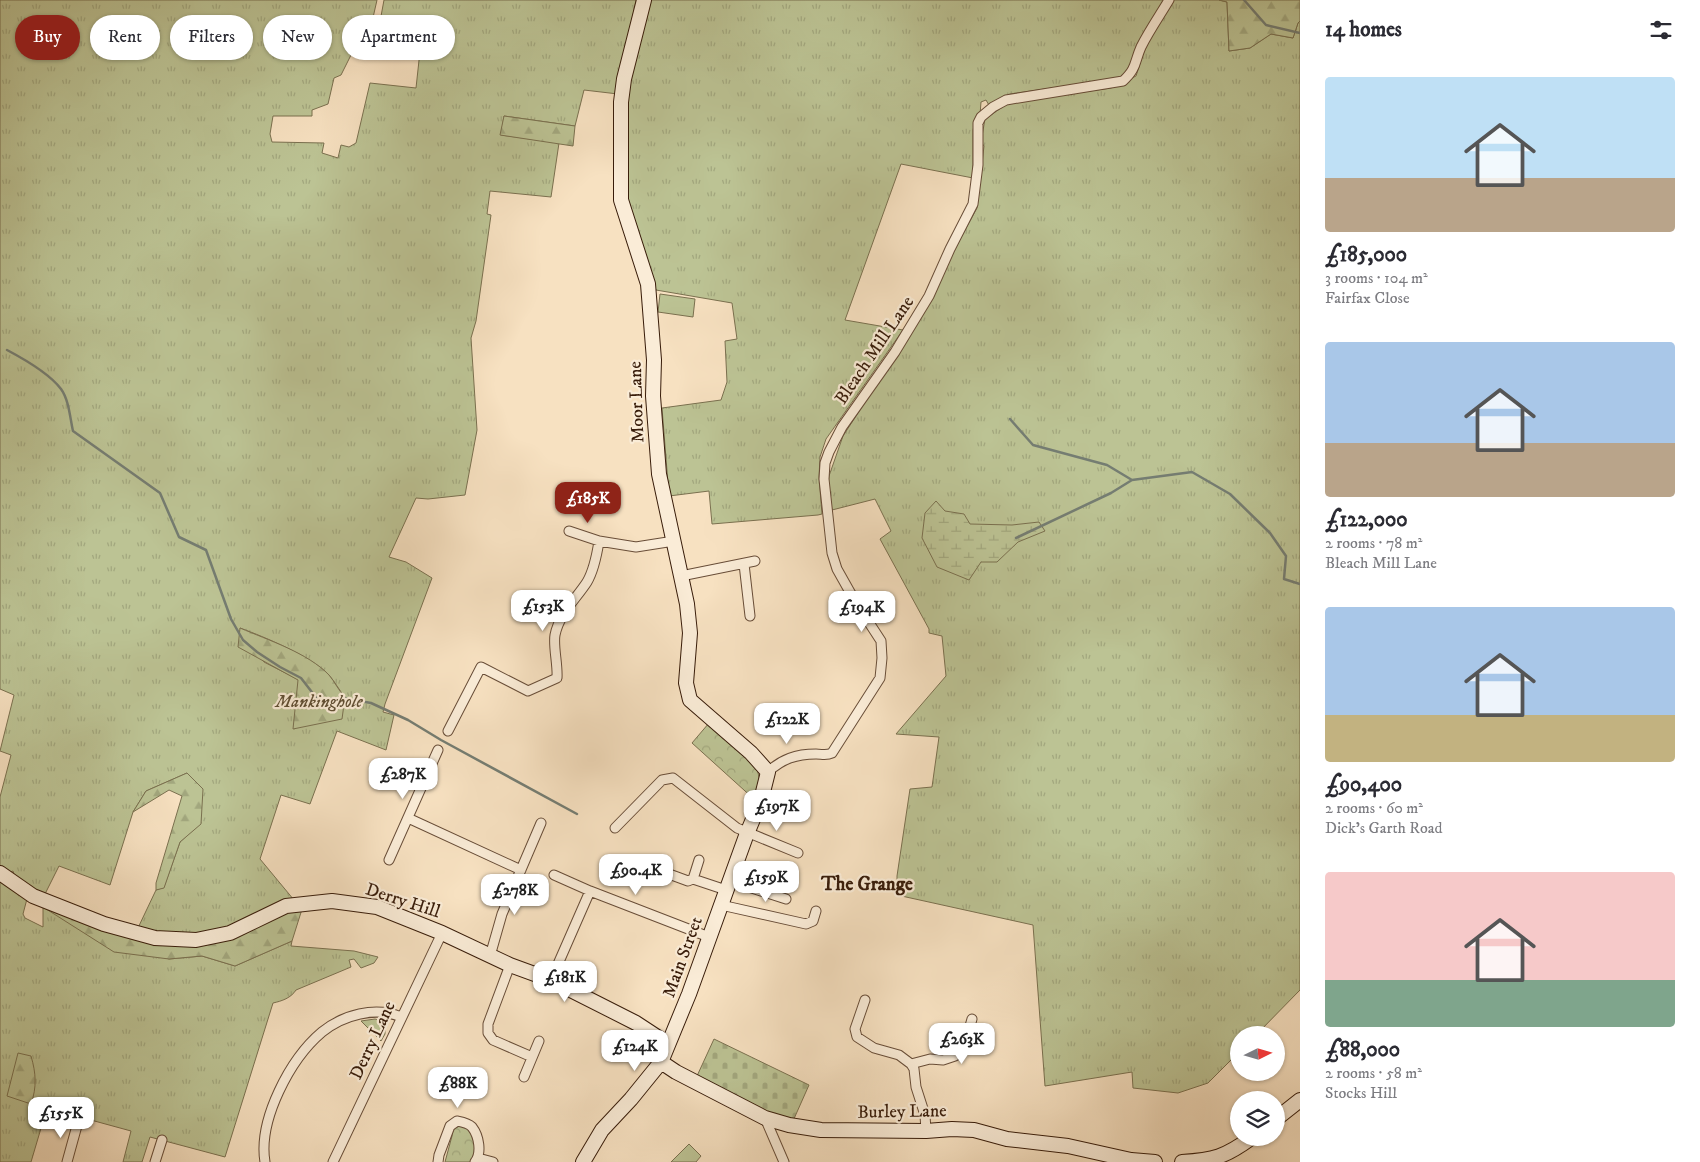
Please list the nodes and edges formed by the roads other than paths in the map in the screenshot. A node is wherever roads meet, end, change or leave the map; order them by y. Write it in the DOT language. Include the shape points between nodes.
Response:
graph roads {
  1 [pos="644,0"];
  2 [pos="1170,0"];
  3 [pos="569,531"];
  4 [pos="600,541"];
  5 [pos="674,541"];
  6 [pos="755,561"];
  7 [pos="744,564"];
  8 [pos="682,576"];
  9 [pos="750,616"];
  10 [pos="448,731"];
  11 [pos="438,750"];
  12 [pos="768,772"];
  13 [pos="408,818"];
  14 [pos="541,823"];
  15 [pos="615,828"];
  16 [pos="748,833"];
  17 [pos="798,853"];
  18 [pos="389,860"];
  19 [pos="699,860"];
  20 [pos="521,870"];
  21 [pos="0,874"];
  22 [pos="669,874"];
  23 [pos="554,875"];
  24 [pos="693,879"];
  25 [pos="728,885"];
  26 [pos="590,891"];
  27 [pos="786,899"];
  28 [pos="721,905"];
  29 [pos="816,911"];
  30 [pos="442,933"];
  31 [pos="709,937"];
  32 [pos="490,956"];
  33 [pos="510,965"];
  34 [pos="550,980"];
  35 [pos="865,1000"];
  36 [pos="401,1016"];
  37 [pos="972,1019"];
  38 [pos="539,1041"];
  39 [pos="668,1044"];
  40 [pos="532,1057"];
  41 [pos="661,1062"];
  42 [pos="911,1064"];
  43 [pos="524,1077"];
  44 [pos="1300,1100"];
  45 [pos="1285,1112"];
  46 [pos="765,1118"];
  47 [pos="78,1122"];
  48 [pos="926,1131"];
  49 [pos="162,1140"];
  50 [pos="1243,1146"];
  51 [pos="1232,1156"];
  52 [pos="477,1160"];
  53 [pos="66,1162"];
  54 [pos="155,1162"];
  55 [pos="266,1162"];
  56 [pos="333,1162"];
  57 [pos="438,1162"];
  58 [pos="493,1162"];
  59 [pos="583,1162"];
  60 [pos="784,1162"];
  61 [pos="1155,1162"];
  62 [pos="1182,1162"];
  1 -- 5 [label="street, Moor Lane" via="622,94 621,200 648,284 659,474"];
  2 -- 12 [label="street, Bleach Mill Lane" via="1141,48 1136,66 1123,81 1006,100 981,117 977,130 978,165 973,204 929,296 895,352 842,427 825,463 832,553 855,602 881,641 880,678 832,753 791,756"];
  3 -- 4 [label="street"];
  4 -- 5 [label="street" via="636,547"];
  4 -- 10 [label="street" via="588,580 560,621 554,636 557,678 528,690 481,667"];
  5 -- 8 [label="street, Moor Lane"];
  6 -- 7 [label="street"];
  7 -- 8 [label="street"];
  7 -- 9 [label="street"];
  8 -- 12 [label="street, Moor Lane" via="690,633 686,683 690,700"];
  11 -- 13 [label="street"];
  12 -- 16 [label="street, Main Street"];
  13 -- 18 [label="street"];
  13 -- 20 [label="street"];
  14 -- 20 [label="street"];
  15 -- 16 [label="street" via="662,780 673,778"];
  16 -- 17 [label="street"];
  16 -- 25 [label="street, Main Street"];
  19 -- 24 [label="street"];
  20 -- 32 [label="street" via="502,914"];
  21 -- 30 [label="street, Derry Hill" via="33,896 104,924 154,938 196,940 230,933 286,906 332,901 376,907"];
  22 -- 24 [label="street" via="688,881"];
  23 -- 26 [label="street"];
  24 -- 25 [label="street"];
  25 -- 27 [label="street"];
  25 -- 28 [label="street, Main Street"];
  26 -- 31 [label="street"];
  26 -- 34 [label="street"];
  28 -- 29 [label="street" via="806,924 813,921"];
  28 -- 31 [label="street, Main Street"];
  30 -- 32 [label="street, Derry Hill"];
  30 -- 36 [label="street, Derry Lane"];
  31 -- 39 [label="street, Main Street"];
  32 -- 33 [label="street, Derry Hill"];
  33 -- 34 [label="street, Derry Hill"];
  33 -- 40 [label="street" via="488,1024 488,1033 493,1040"];
  34 -- 39 [label="street, Derry Hill" via="636,1023"];
  35 -- 42 [label="street" via="856,1029 857,1037 874,1048 899,1055"];
  36 -- 55 [label="street" via="383,1011 352,1016 323,1032 311,1044 290,1072 272,1108 264,1142"];
  36 -- 56 [label="street, Derry Lane"];
  37 -- 42 [label="street" via="955,1056"];
  38 -- 40 [label="street"];
  39 -- 41 [label="street, Main Street"];
  40 -- 43 [label="street"];
  41 -- 46 [label="street, Burley Lane"];
  41 -- 59 [label="street, Main Street" via="602,1130"];
  42 -- 48 [label="street" via="925,1115"];
  44 -- 45 [label="street"];
  46 -- 48 [label="street, Burley Lane" via="821,1130"];
  46 -- 60 [label="street"];
  47 -- 53 [label="street"];
  48 -- 61 [label="street, Burley Lane" via="974,1130 1007,1139"];
  49 -- 54 [label="street"];
  50 -- 51 [label="street"];
  51 -- 62 [label="street"];
  52 -- 57 [label="street" via="478,1142 472,1127 457,1121 450,1126"];
  52 -- 58 [label="street"];
}
